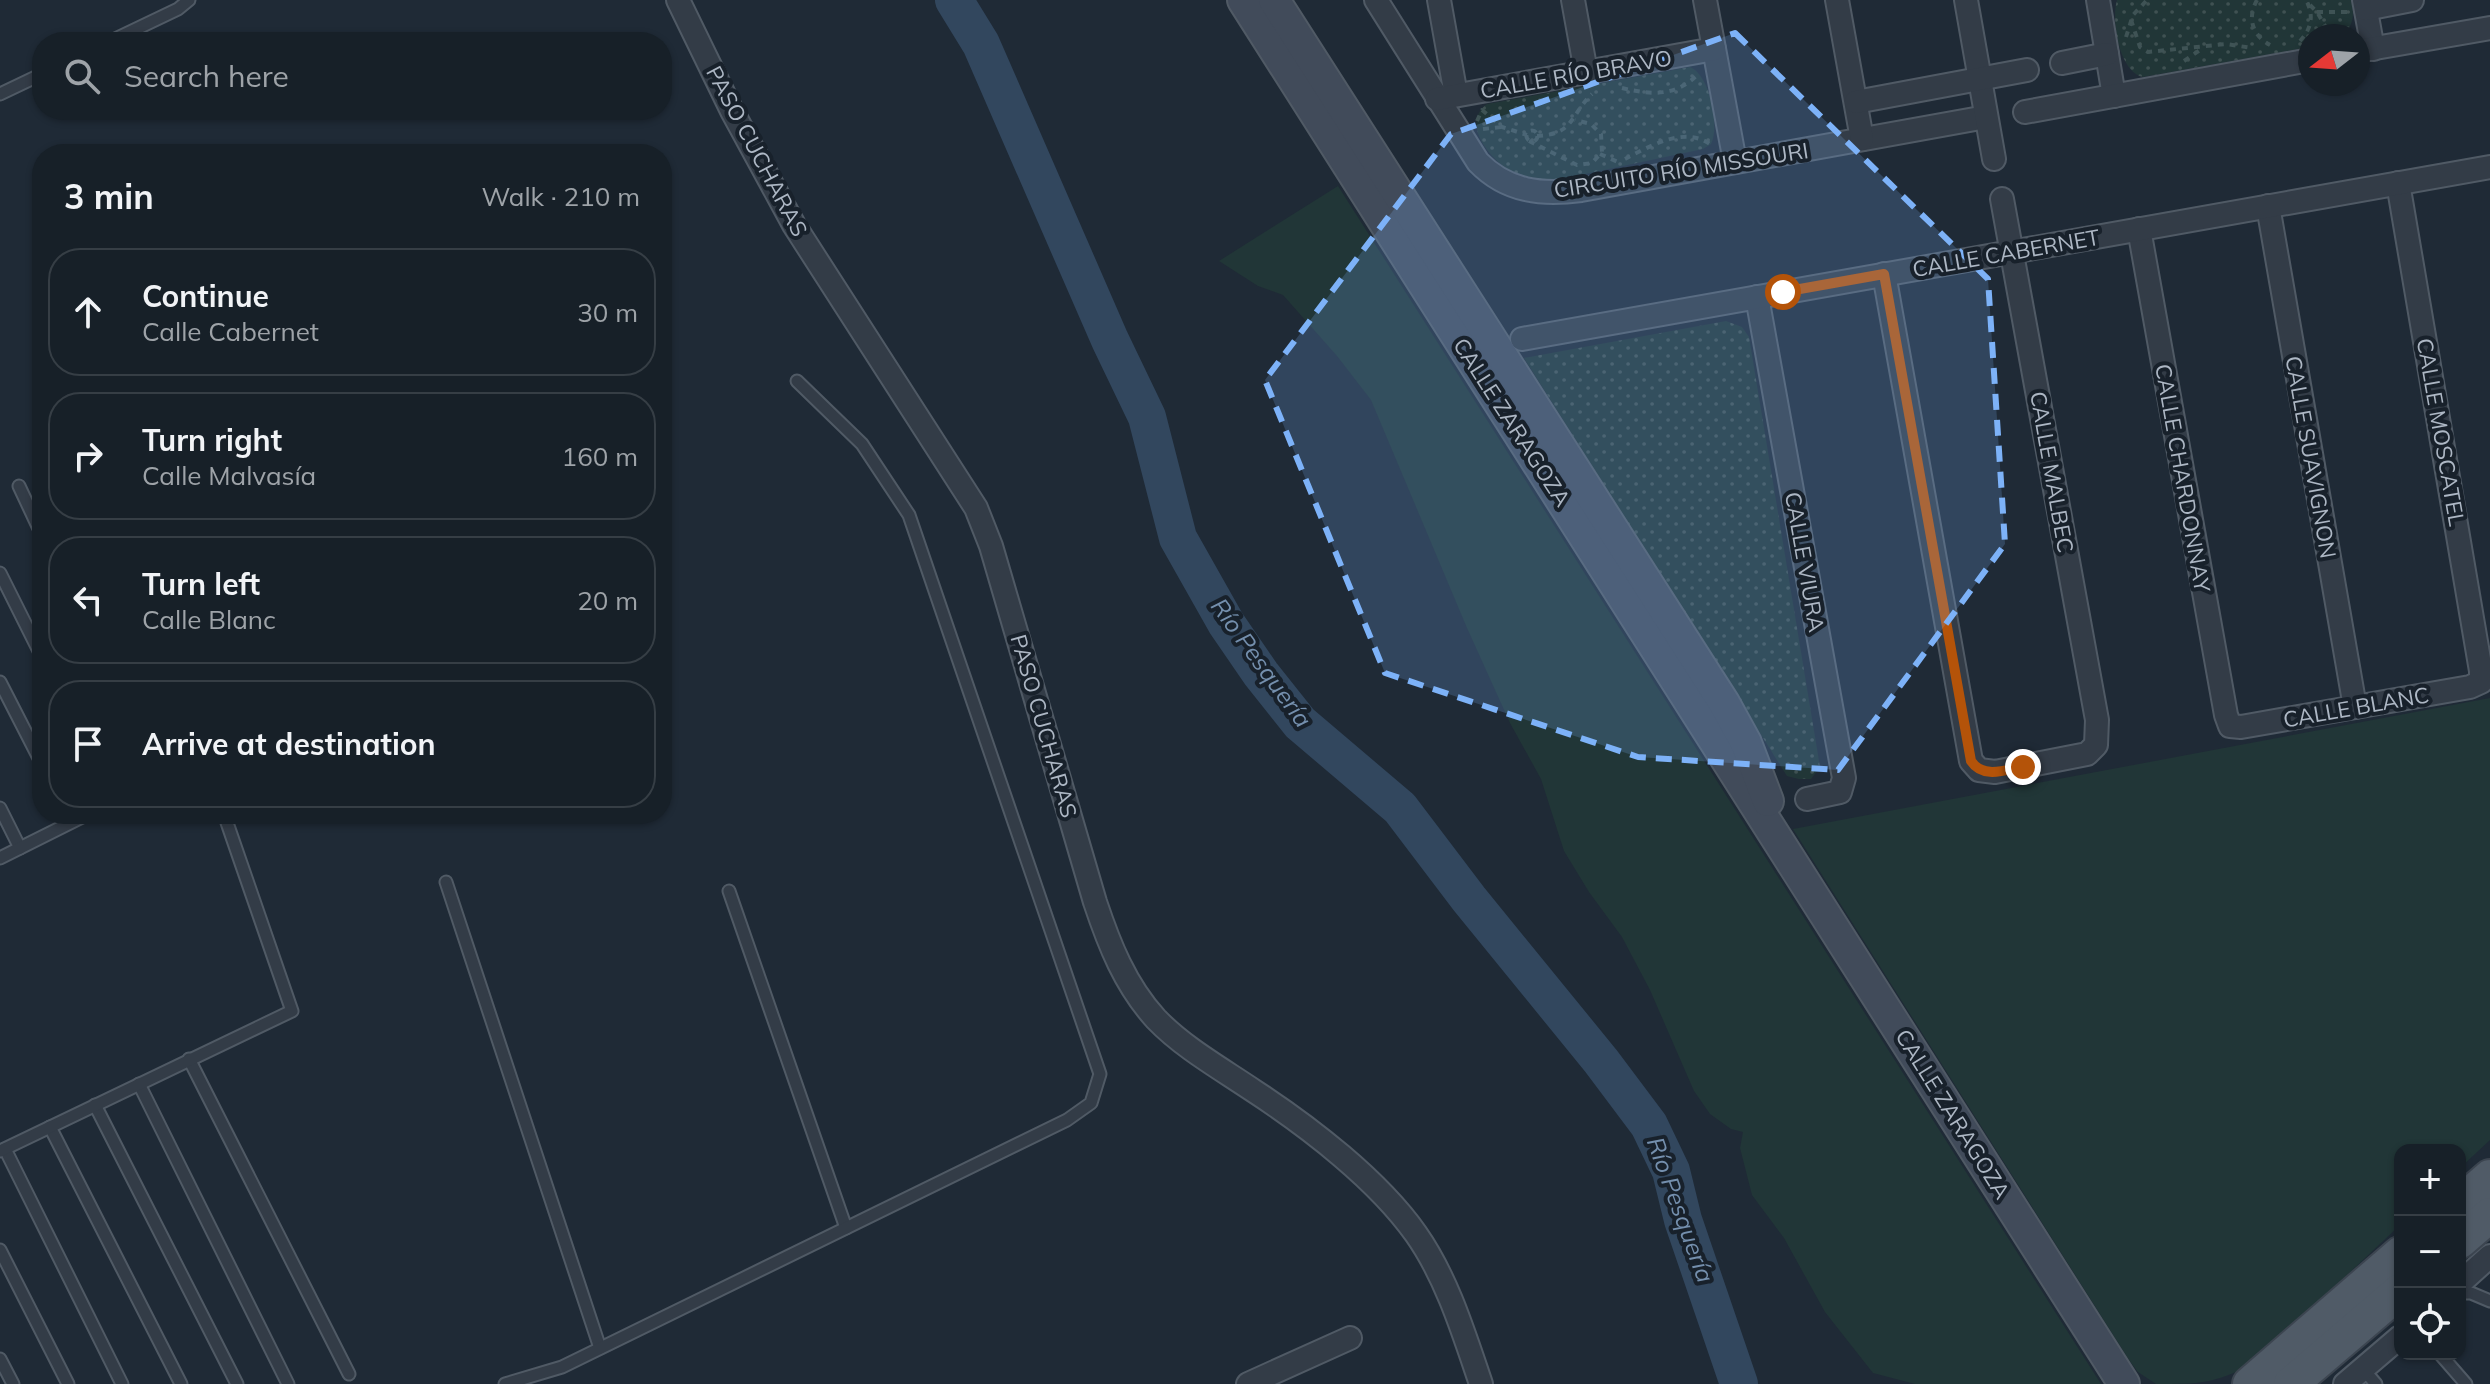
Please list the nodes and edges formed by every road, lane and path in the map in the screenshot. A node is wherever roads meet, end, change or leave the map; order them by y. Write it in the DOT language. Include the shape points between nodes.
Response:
graph roads {
  1 [pos="189,0"];
  2 [pos="678,0"];
  3 [pos="1243,0"];
  4 [pos="1274,0"];
  5 [pos="1376,0"];
  6 [pos="1439,0"];
  7 [pos="1573,0"];
  8 [pos="1705,0"];
  9 [pos="1837,0"];
  10 [pos="1966,0"];
  11 [pos="2098,0"];
  12 [pos="2147,0"];
  13 [pos="2257,0"];
  14 [pos="2412,0"];
  15 [pos="2307,1"];
  16 [pos="2360,7"];
  17 [pos="2317,12"];
  18 [pos="2131,20"];
  19 [pos="2310,24"];
  20 [pos="2324,24"];
  21 [pos="2490,28"];
  22 [pos="130,32"];
  23 [pos="2205,47"];
  24 [pos="1714,49"];
  25 [pos="2370,49"];
  26 [pos="2115,51"];
  27 [pos="2298,54"];
  28 [pos="2062,63"];
  29 [pos="2172,66"];
  30 [pos="2027,70"];
  31 [pos="1700,72"];
  32 [pos="32,79"];
  33 [pos="1980,79"];
  34 [pos="1593,80"];
  35 [pos="1621,88"];
  36 [pos="0,94"];
  37 [pos="2114,96"];
  38 [pos="1447,97"];
  39 [pos="1856,102"];
  40 [pos="2025,112"];
  41 [pos="1986,117"];
  42 [pos="1575,120"];
  43 [pos="1502,127"];
  44 [pos="1537,136"];
  45 [pos="1528,138"];
  46 [pos="1862,139"];
  47 [pos="1600,154"];
  48 [pos="1994,159"];
  49 [pos="1620,163"];
  50 [pos="1724,164"];
  51 [pos="1577,165"];
  52 [pos="2490,167"];
  53 [pos="1613,168"];
  54 [pos="1587,170"];
  55 [pos="2398,183"];
  56 [pos="2002,199"];
  57 [pos="2268,206"];
  58 [pos="2139,229"];
  59 [pos="2012,252"];
  60 [pos="1884,274"];
  61 [pos="1757,297"];
  62 [pos="1522,339"];
  63 [pos="1477,342"];
  64 [pos="797,381"];
  65 [pos="19,486"];
  66 [pos="32,514"];
  67 [pos="0,573"];
  68 [pos="32,637"];
  69 [pos="0,682"];
  70 [pos="2481,682"];
  71 [pos="2355,707"];
  72 [pos="2230,726"];
  73 [pos="32,744"];
  74 [pos="1807,799"];
  75 [pos="0,808"];
  76 [pos="59,824"];
  77 [pos="227,824"];
  78 [pos="20,848"];
  79 [pos="0,858"];
  80 [pos="446,882"];
  81 [pos="729,891"];
  82 [pos="189,1059"];
  83 [pos="139,1084"];
  84 [pos="95,1105"];
  85 [pos="50,1127"];
  86 [pos="2,1150"];
  87 [pos="2490,1177"];
  88 [pos="2466,1198"];
  89 [pos="2490,1215"];
  90 [pos="846,1228"];
  91 [pos="2466,1236"];
  92 [pos="0,1250"];
  93 [pos="2490,1256"];
  94 [pos="2394,1259"];
  95 [pos="2466,1278"];
  96 [pos="2466,1293"];
  97 [pos="2394,1296"];
  98 [pos="2490,1301"];
  99 [pos="1350,1338"];
  100 [pos="2394,1345"];
  101 [pos="600,1348"];
  102 [pos="0,1359"];
  103 [pos="2445,1360"];
  104 [pos="349,1374"];
  105 [pos="2369,1376"];
  106 [pos="13,1384"];
  107 [pos="68,1384"];
  108 [pos="122,1384"];
  109 [pos="181,1384"];
  110 [pos="237,1384"];
  111 [pos="288,1384"];
  112 [pos="505,1384"];
  113 [pos="1248,1384"];
  114 [pos="1481,1384"];
  115 [pos="2124,1384"];
  116 [pos="2250,1384"];
  117 [pos="2291,1384"];
  118 [pos="2345,1384"];
  119 [pos="2466,1384"];
  1 -- 22 [label="lane"];
  2 -- 114 [label="street, PASO CUCHARAS" via="794,225 976,508 1095,902 1127,979 1177,1038 1297,1120 1401,1215 1442,1282"];
  3 -- 63 [label="street, CALLE ZARAGOZA"];
  4 -- 63 [label="street, CALLE ZARAGOZA"];
  5 -- 38 [label="street, CIRCUITO RÍO MISSOURI"];
  6 -- 38 [label="street"];
  7 -- 34 [label="street"];
  8 -- 24 [label="street"];
  9 -- 39 [label="street"];
  10 -- 33 [label="street"];
  11 -- 26 [label="street"];
  12 -- 18 [label="path"];
  13 -- 23 [label="path" via="2253,27 2273,48"];
  14 -- 16 [label="street"];
  15 -- 17 [label="path"];
  15 -- 19 [label="path"];
  16 -- 17 [label="path"];
  17 -- 20 [label="path"];
  18 -- 23 [label="path" via="2140,47 2148,52"];
  18 -- 26 [label="path"];
  21 -- 25 [label="street"];
  23 -- 29 [label="path"];
  24 -- 34 [label="street, CALLE RÍO BRAVO"];
  24 -- 50 [label="street"];
  26 -- 28 [label="street"];
  26 -- 37 [label="street"];
  27 -- 37 [label="street"];
  30 -- 33 [label="street"];
  31 -- 35 [label="path" via="1676,90 1652,94"];
  32 -- 36 [label="lane"];
  33 -- 39 [label="street"];
  33 -- 41 [label="street"];
  34 -- 38 [label="street, CALLE RÍO BRAVO"];
  34 -- 42 [label="path"];
  37 -- 40 [label="street"];
  38 -- 50 [label="street, CIRCUITO RÍO MISSOURI" via="1481,166 1524,190 1581,190"];
  39 -- 46 [label="street"];
  41 -- 46 [label="street, CIRCUITO RÍO MISSOURI"];
  41 -- 48 [label="street"];
  42 -- 44 [label="path" via="1561,132"];
  42 -- 47 [label="path" via="1598,130 1603,139"];
  43 -- 43 [label="path" via="1482,110 1479,113 1479,130"];
  43 -- 45 [label="path"];
  44 -- 45 [label="path"];
  44 -- 45 [label="path" via="1532,130"];
  45 -- 51 [label="path"];
  46 -- 50 [label="street, CIRCUITO RÍO MISSOURI"];
  47 -- 49 [label="path"];
  47 -- 51 [label="path" via="1592,163"];
  49 -- 50 [label="path" via="1655,144 1693,136 1709,143"];
  49 -- 53 [label="path"];
  51 -- 54 [label="path"];
  52 -- 55 [label="street, CALLE CABERNET"];
  55 -- 57 [label="street, CALLE CABERNET"];
  55 -- 70 [label="street, CALLE MOSCATEL"];
  56 -- 59 [label="street, CALLE MALBEC"];
  57 -- 58 [label="street, CALLE CABERNET"];
  57 -- 71 [label="street, CALLE SUAVIGNON"];
  58 -- 59 [label="street, CALLE CABERNET"];
  58 -- 72 [label="street, CALLE CHARDONNAY"];
  59 -- 60 [label="street, CALLE CABERNET"];
  59 -- 60 [label="street, CALLE MALBEC" via="2097,720 2093,750 1995,772 1974,766 1965,733"];
  60 -- 61 [label="street, CALLE CABERNET"];
  61 -- 62 [label="street, CALLE CABERNET"];
  61 -- 74 [label="street, CALLE VIURA" via="1844,778 1840,792"];
  63 -- 115 [label="street, CALLE ZARAGOZA" via="1782,845"];
  64 -- 90 [label="lane" via="862,444 909,515 1100,1074 1091,1103 1067,1120"];
  65 -- 66 [label="lane"];
  67 -- 68 [label="lane"];
  69 -- 73 [label="lane"];
  70 -- 71 [label="street, CALLE BLANC"];
  71 -- 72 [label="street, CALLE BLANC"];
  75 -- 78 [label="lane"];
  76 -- 78 [label="lane"];
  77 -- 82 [label="lane" via="292,1011"];
  78 -- 79 [label="lane"];
  80 -- 101 [label="lane"];
  81 -- 90 [label="lane"];
  82 -- 83 [label="lane"];
  82 -- 104 [label="lane"];
  83 -- 84 [label="lane"];
  83 -- 111 [label="lane"];
  84 -- 85 [label="lane"];
  84 -- 110 [label="lane"];
  85 -- 86 [label="lane"];
  85 -- 109 [label="lane"];
  86 -- 108 [label="lane"];
  87 -- 88 [label="main road"];
  89 -- 91 [label="main road"];
  90 -- 101 [label="lane"];
  92 -- 107 [label="lane"];
  93 -- 95 [label="street"];
  94 -- 116 [label="main road"];
  96 -- 98 [label="lane"];
  97 -- 117 [label="main road"];
  99 -- 113 [label="street"];
  100 -- 105 [label="street"];
  101 -- 112 [label="lane" via="562,1367"];
  102 -- 106 [label="lane"];
  103 -- 119 [label="lane"];
  105 -- 118 [label="street"];
}
